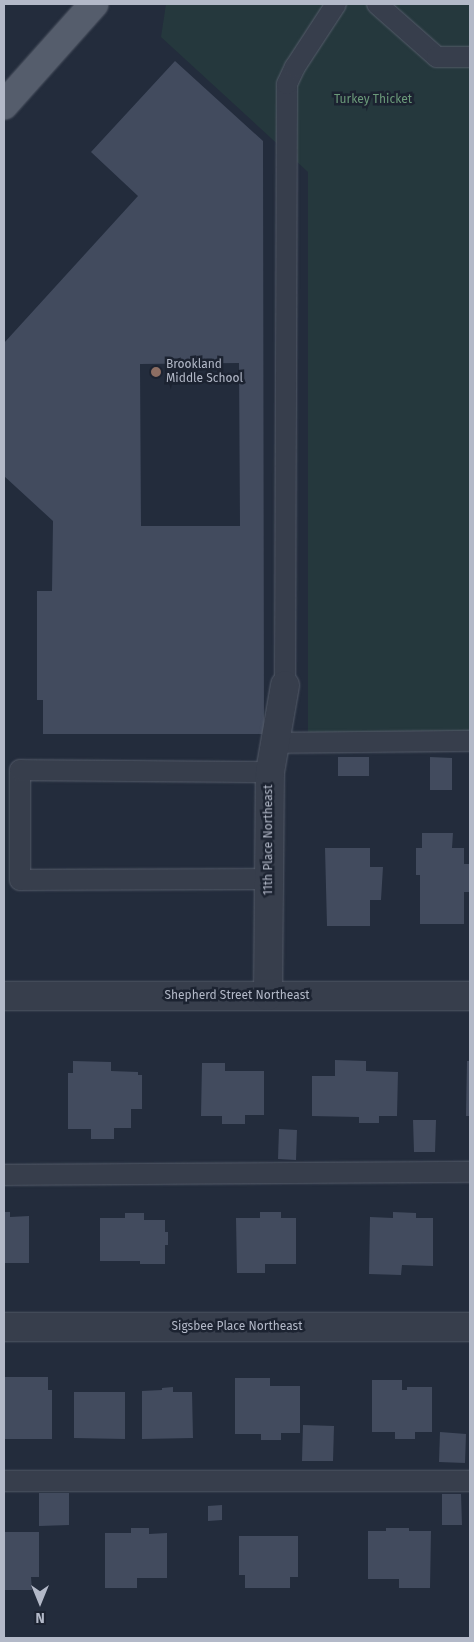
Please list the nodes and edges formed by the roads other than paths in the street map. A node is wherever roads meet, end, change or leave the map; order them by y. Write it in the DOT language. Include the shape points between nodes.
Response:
graph roads {
  1 [pos="94,4"];
  2 [pos="336,4"];
  3 [pos="391,8"];
  4 [pos="470,57"];
  5 [pos="4,105"];
  6 [pos="285,685"];
  7 [pos="470,741"];
  8 [pos="274,743"];
  9 [pos="270,772"];
  10 [pos="269,879"];
  11 [pos="4,996"];
  12 [pos="268,996"];
  13 [pos="470,996"];
  14 [pos="470,1172"];
  15 [pos="4,1175"];
  16 [pos="4,1327"];
  17 [pos="470,1327"];
  18 [pos="4,1481"];
  19 [pos="470,1481"];
  1 -- 5 [label="main road"];
  2 -- 6 [label="lane" via="287,84"];
  3 -- 4 [label="lane" via="437,57"];
  6 -- 8 [label="street, 11th Place Northeast"];
  7 -- 8 [label="lane"];
  8 -- 9 [label="street, 11th Place Northeast"];
  9 -- 10 [label="street, 11th Place Northeast"];
  9 -- 10 [label="lane" via="20,770 20,880"];
  10 -- 12 [label="street, 11th Place Northeast"];
  11 -- 12 [label="street, Shepherd Street Northeast"];
  12 -- 13 [label="street, Shepherd Street Northeast"];
  14 -- 15 [label="lane"];
  16 -- 17 [label="street, Sigsbee Place Northeast"];
  18 -- 19 [label="lane"];
}
